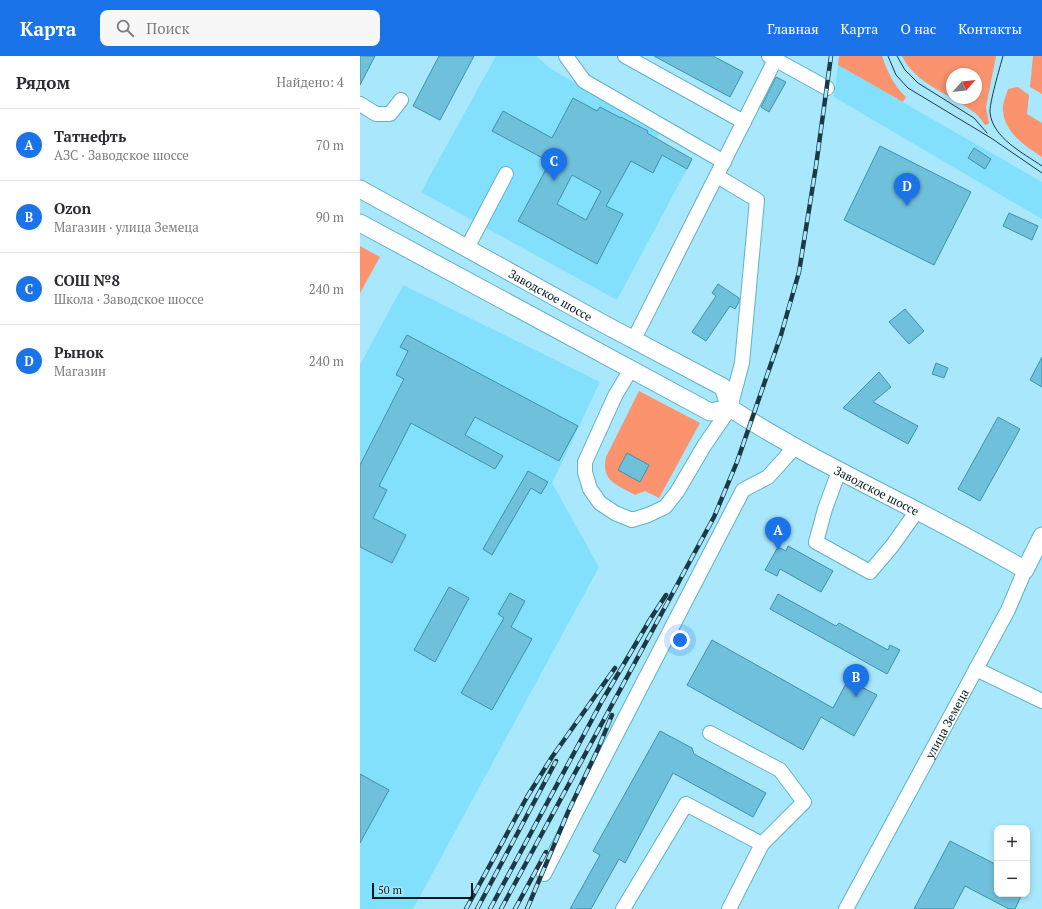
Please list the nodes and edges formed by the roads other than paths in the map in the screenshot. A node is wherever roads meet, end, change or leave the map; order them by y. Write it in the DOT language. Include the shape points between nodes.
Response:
graph roads {
  1 [pos="566,56"];
  2 [pos="625,56"];
  3 [pos="774,57"];
  4 [pos="827,88"];
  5 [pos="401,100"];
  6 [pos="360,104"];
  7 [pos="744,122"];
  8 [pos="724,162"];
  9 [pos="506,174"];
  10 [pos="716,176"];
  11 [pos="360,189"];
  12 [pos="360,222"];
  13 [pos="467,248"];
  14 [pos="634,339"];
  15 [pos="631,369"];
  16 [pos="730,408"];
  17 [pos="794,448"];
  18 [pos="839,470"];
  19 [pos="918,511"];
  20 [pos="1042,536"];
  21 [pos="1025,570"];
  22 [pos="976,669"];
  23 [pos="1042,701"];
  24 [pos="710,732"];
  25 [pos="762,844"];
  26 [pos="544,874"];
  27 [pos="623,909"];
  28 [pos="729,909"];
  29 [pos="846,909"];
  1 -- 8 [label="street" via="584,81"];
  2 -- 7 [label="street"];
  3 -- 4 [label="street"];
  3 -- 7 [label="street"];
  5 -- 6 [label="street" via="390,114 376,114"];
  7 -- 8 [label="street"];
  8 -- 10 [label="street"];
  9 -- 13 [label="street"];
  10 -- 14 [label="street"];
  10 -- 16 [label="street" via="757,200 742,362"];
  11 -- 13 [label="main road, Заводское шоссе"];
  12 -- 15 [label="main road"];
  13 -- 14 [label="main road, Заводское шоссе"];
  14 -- 16 [label="main road, Заводское шоссе" via="722,386"];
  15 -- 16 [label="main road" via="710,412"];
  15 -- 16 [label="street" via="615,396 584,462 590,489 600,503 632,520 665,507"];
  16 -- 17 [label="main road, Заводское шоссе"];
  17 -- 18 [label="main road, Заводское шоссе"];
  17 -- 26 [label="street" via="768,477 743,490"];
  18 -- 19 [label="main road, Заводское шоссе"];
  18 -- 19 [label="street" via="816,542 870,572"];
  19 -- 21 [label="main road, Заводское шоссе" via="990,548"];
  20 -- 21 [label="main road, улица Земеца"];
  21 -- 22 [label="street, улица Земеца" via="1008,610"];
  22 -- 23 [label="street"];
  22 -- 29 [label="street, улица Земеца"];
  24 -- 25 [label="street" via="780,770 804,802"];
  25 -- 27 [label="street" via="686,804"];
  25 -- 28 [label="street"];
}
